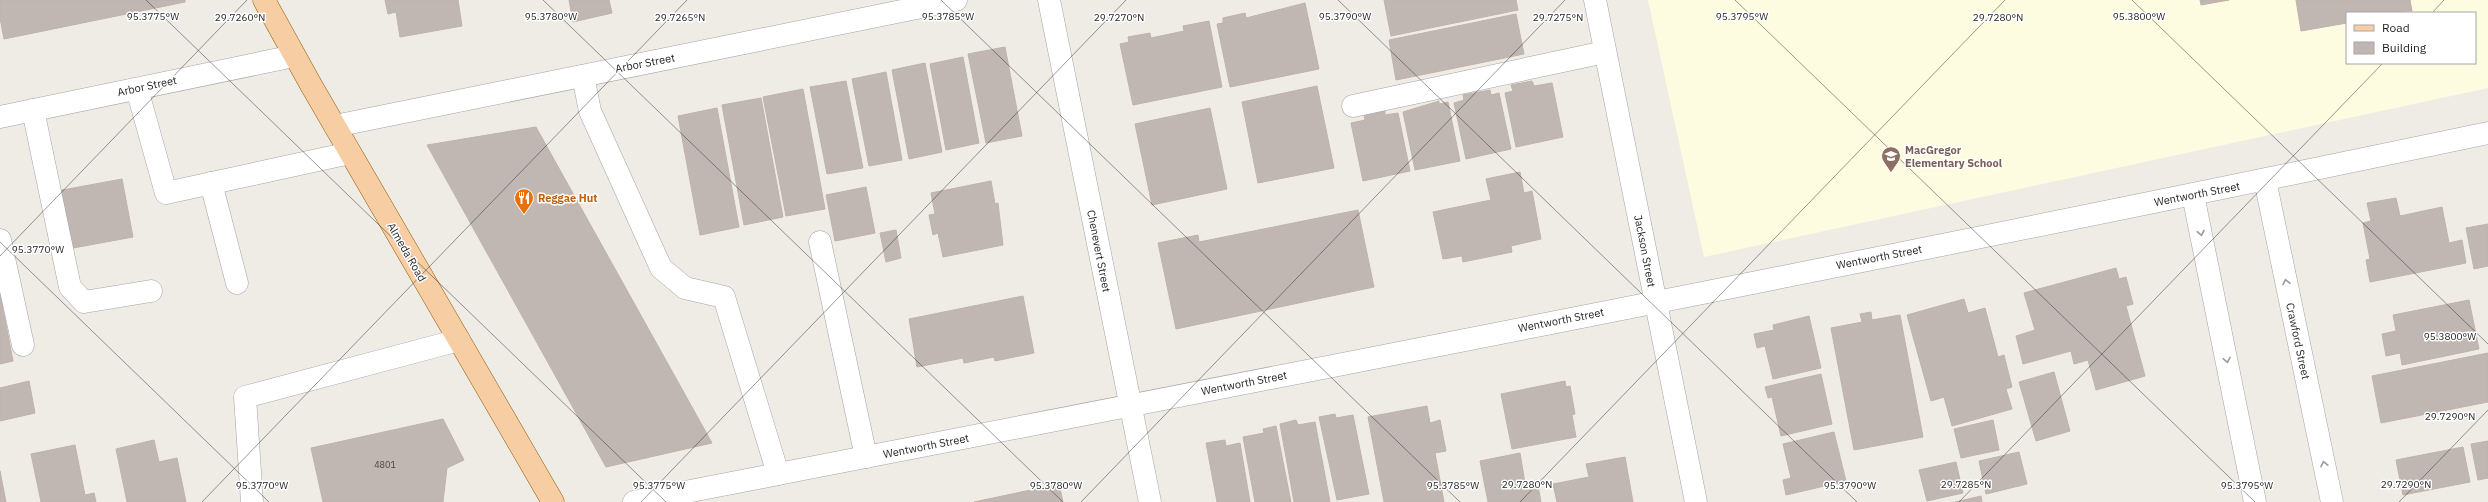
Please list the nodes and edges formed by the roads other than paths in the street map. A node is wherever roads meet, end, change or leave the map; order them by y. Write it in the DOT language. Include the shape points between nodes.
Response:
graph roads {
  1 [pos="264,0"];
  2 [pos="956,0"];
  3 [pos="1048,0"];
  4 [pos="1595,0"];
  5 [pos="1605,52"];
  6 [pos="294,56"];
  7 [pos="583,76"];
  8 [pos="137,89"];
  9 [pos="1353,106"];
  10 [pos="32,110"];
  11 [pos="0,117"];
  12 [pos="335,126"];
  13 [pos="2488,133"];
  14 [pos="350,153"];
  15 [pos="2265,180"];
  16 [pos="211,183"];
  17 [pos="2193,195"];
  18 [pos="0,240"];
  19 [pos="820,242"];
  20 [pos="237,283"];
  21 [pos="151,291"];
  22 [pos="1655,302"];
  23 [pos="459,340"];
  24 [pos="23,345"];
  25 [pos="1130,406"];
  26 [pos="866,457"];
  27 [pos="778,474"];
  28 [pos="252,502"];
  29 [pos="553,502"];
  30 [pos="634,502"];
  31 [pos="1150,502"];
  32 [pos="1696,502"];
  33 [pos="2255,502"];
  34 [pos="2332,502"];
  1 -- 6 [label="main road, Almeda Road"];
  2 -- 7 [label="street, Arbor Street"];
  3 -- 25 [label="street, Chenevert Street"];
  4 -- 5 [label="street, Jackson Street"];
  5 -- 9 [label="street"];
  5 -- 22 [label="street, Jackson Street"];
  6 -- 8 [label="street, Arbor Street"];
  6 -- 12 [label="main road, Almeda Road"];
  7 -- 12 [label="street, Arbor Street"];
  7 -- 27 [label="street" via="590,111 661,268 685,288 724,298"];
  8 -- 10 [label="street, Arbor Street"];
  8 -- 16 [label="street" via="166,193"];
  10 -- 11 [label="street, Arbor Street"];
  10 -- 21 [label="street" via="70,287 84,302"];
  12 -- 14 [label="main road, Almeda Road"];
  13 -- 15 [label="street, Wentworth Street"];
  14 -- 16 [label="street"];
  14 -- 23 [label="main road, Almeda Road"];
  15 -- 17 [label="street, Wentworth Street"];
  34 -- 15 [label="street, Crawford Street, one-way"];
  16 -- 20 [label="street"];
  17 -- 22 [label="street, Wentworth Street"];
  17 -- 33 [label="street, one-way"];
  18 -- 24 [label="street"];
  19 -- 26 [label="street"];
  22 -- 25 [label="street, Wentworth Street"];
  22 -- 32 [label="street, Jackson Street"];
  23 -- 28 [label="street" via="245,397"];
  23 -- 29 [label="main road, Almeda Road"];
  25 -- 26 [label="street, Wentworth Street"];
  25 -- 31 [label="street, Chenevert Street"];
  26 -- 27 [label="street, Wentworth Street"];
  27 -- 30 [label="street, Wentworth Street"];
}
